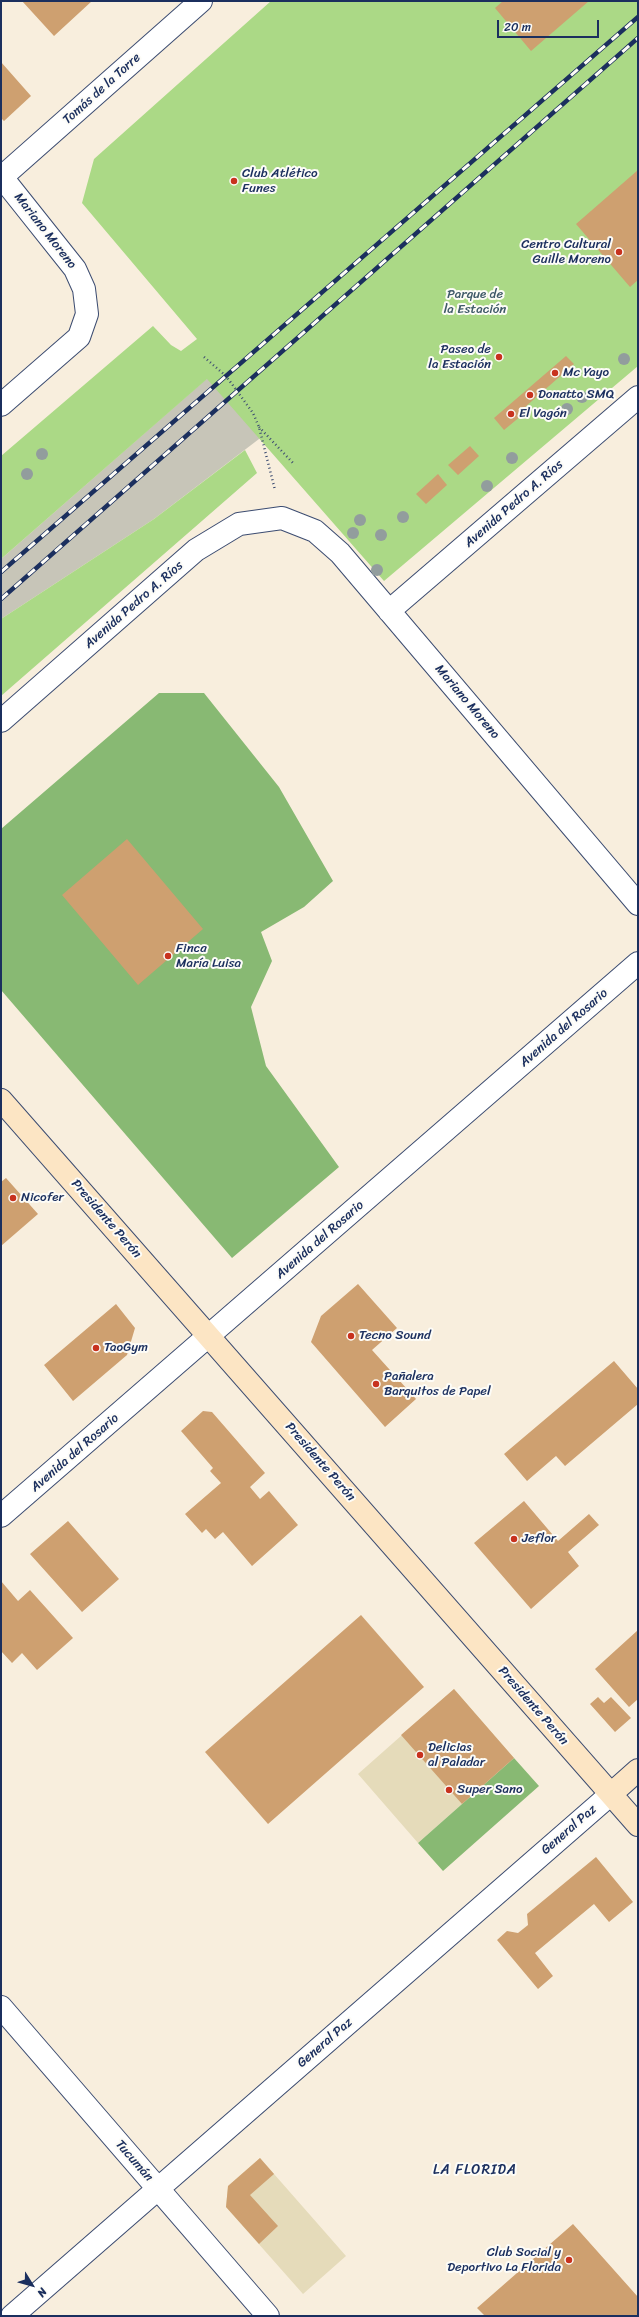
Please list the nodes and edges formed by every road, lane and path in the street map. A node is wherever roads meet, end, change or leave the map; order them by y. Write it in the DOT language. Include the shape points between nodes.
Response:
graph roads {
  1 [pos="201,1"];
  2 [pos="2,176"];
  3 [pos="204,357"];
  4 [pos="638,397"];
  5 [pos="1,405"];
  6 [pos="259,427"];
  7 [pos="293,463"];
  8 [pos="282,518"];
  9 [pos="389,611"];
  10 [pos="1,721"];
  11 [pos="638,904"];
  12 [pos="638,963"];
  13 [pos="1,1100"];
  14 [pos="209,1337"];
  15 [pos="1,1516"];
  16 [pos="638,1770"];
  17 [pos="611,1794"];
  18 [pos="638,1825"];
  19 [pos="1,2007"];
  20 [pos="158,2189"];
  21 [pos="12,2316"];
  22 [pos="268,2316"];
  1 -- 2 [label="street, Tomás de la Torre"];
  2 -- 5 [label="street, Mariano Moreno" via="75,269 84,289 87,314 79,337"];
  3 -- 6 [label="path" via="226,376 253,413"];
  4 -- 9 [label="street, Avenida Pedro A. Ríos"];
  6 -- 7 [label="path"];
  6 -- 8 [label="path"];
  8 -- 9 [label="street, Mariano Moreno" via="315,531 340,553"];
  8 -- 10 [label="street, Avenida Pedro A. Ríos" via="239,524 196,550"];
  9 -- 11 [label="street, Mariano Moreno"];
  12 -- 14 [label="street, Avenida del Rosario"];
  13 -- 14 [label="main road, Presidente Perón"];
  14 -- 15 [label="street, Avenida del Rosario"];
  14 -- 17 [label="main road, Presidente Perón"];
  16 -- 17 [label="main road, General Paz"];
  17 -- 18 [label="main road, Presidente Perón"];
  17 -- 20 [label="street, General Paz"];
  19 -- 20 [label="street, Tucumán"];
  20 -- 21 [label="street, General Paz"];
  20 -- 22 [label="street, Tucumán"];
}
